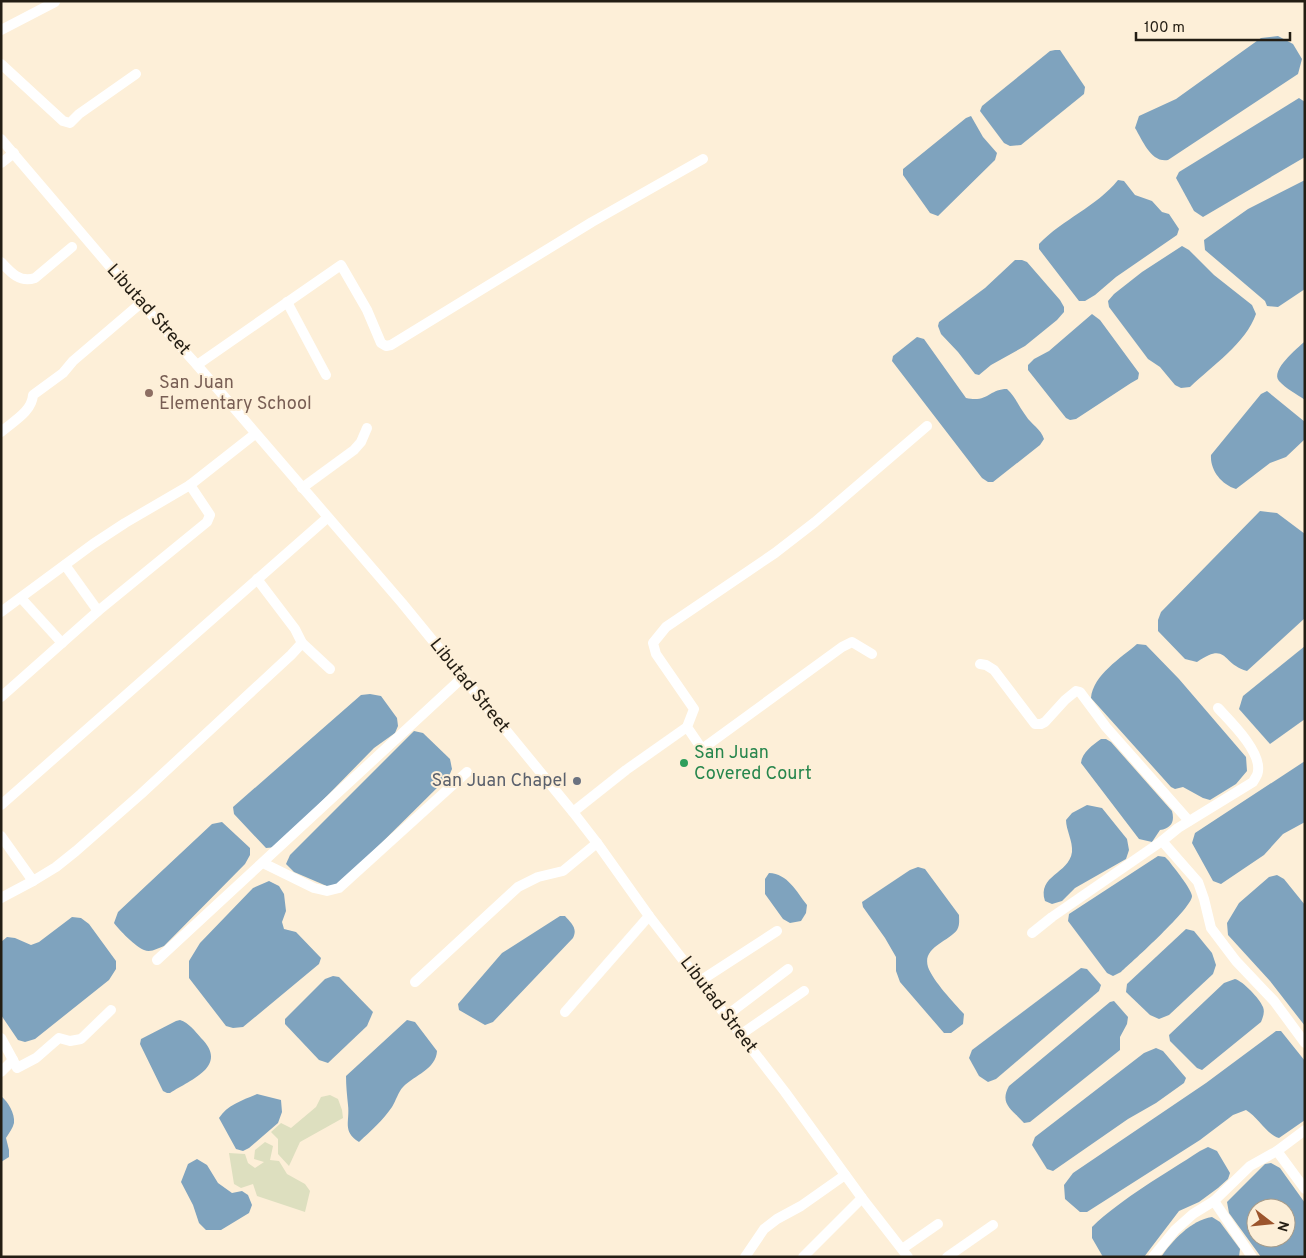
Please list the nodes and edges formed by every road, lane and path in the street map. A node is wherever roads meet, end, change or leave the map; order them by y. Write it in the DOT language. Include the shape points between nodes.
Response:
graph roads {
  1 [pos="55,2"];
  2 [pos="1,30"];
  3 [pos="1,64"];
  4 [pos="136,74"];
  5 [pos="1,139"];
  6 [pos="14,153"];
  7 [pos="703,159"];
  8 [pos="1,163"];
  9 [pos="72,248"];
  10 [pos="1,262"];
  11 [pos="287,302"];
  12 [pos="141,304"];
  13 [pos="197,365"];
  14 [pos="326,375"];
  15 [pos="927,426"];
  16 [pos="367,428"];
  17 [pos="1,432"];
  18 [pos="255,434"];
  19 [pos="190,485"];
  20 [pos="302,488"];
  21 [pos="328,518"];
  22 [pos="65,565"];
  23 [pos="257,579"];
  24 [pos="20,598"];
  25 [pos="98,611"];
  26 [pos="1,612"];
  27 [pos="62,643"];
  28 [pos="302,643"];
  29 [pos="872,654"];
  30 [pos="980,664"];
  31 [pos="330,669"];
  32 [pos="462,678"];
  33 [pos="1,697"];
  34 [pos="1218,708"];
  35 [pos="687,727"];
  36 [pos="467,772"];
  37 [pos="1,805"];
  38 [pos="572,812"];
  39 [pos="1189,821"];
  40 [pos="1,836"];
  41 [pos="1162,841"];
  42 [pos="597,843"];
  43 [pos="263,863"];
  44 [pos="33,881"];
  45 [pos="1,898"];
  46 [pos="649,916"];
  47 [pos="777,931"];
  48 [pos="1032,933"];
  49 [pos="157,960"];
  50 [pos="788,969"];
  51 [pos="700,981"];
  52 [pos="415,982"];
  53 [pos="804,991"];
  54 [pos="111,1010"];
  55 [pos="565,1012"];
  56 [pos="726,1016"];
  57 [pos="740,1035"];
  58 [pos="1,1038"];
  59 [pos="1305,1043"];
  60 [pos="13,1060"];
  61 [pos="1,1072"];
  62 [pos="1305,1130"];
  63 [pos="1278,1151"];
  64 [pos="845,1175"];
  65 [pos="1305,1189"];
  66 [pos="862,1198"];
  67 [pos="1214,1201"];
  68 [pos="938,1224"];
  69 [pos="993,1225"];
  70 [pos="905,1253"];
  71 [pos="745,1257"];
  72 [pos="803,1257"];
  73 [pos="946,1257"];
  74 [pos="1153,1257"];
  75 [pos="1252,1257"];
  1 -- 2 [label="street"];
  3 -- 4 [label="street" via="63,121 70,123"];
  5 -- 6 [label="street, Libutad Street"];
  6 -- 8 [label="street"];
  6 -- 12 [label="street, Libutad Street"];
  7 -- 11 [label="street" via="592,222 391,345 381,344 367,310 341,265"];
  9 -- 10 [label="street" via="28,280 23,280"];
  11 -- 13 [label="street"];
  11 -- 14 [label="street"];
  12 -- 13 [label="street, Libutad Street"];
  12 -- 17 [label="street" via="63,373 33,395 24,413"];
  13 -- 18 [label="street, Libutad Street"];
  15 -- 35 [label="street" via="815,522 666,627 653,643 656,654 694,709"];
  16 -- 20 [label="street" via="354,450"];
  18 -- 19 [label="street"];
  18 -- 20 [label="street, Libutad Street"];
  19 -- 22 [label="street" via="125,523"];
  19 -- 25 [label="street" via="208,510 209,520"];
  20 -- 21 [label="street, Libutad Street"];
  21 -- 23 [label="street"];
  21 -- 32 [label="street, Libutad Street"];
  22 -- 24 [label="street"];
  22 -- 25 [label="street"];
  23 -- 28 [label="street"];
  23 -- 37 [label="street"];
  24 -- 26 [label="street"];
  24 -- 27 [label="street"];
  25 -- 27 [label="street"];
  27 -- 33 [label="street"];
  28 -- 31 [label="street"];
  28 -- 44 [label="street" via="141,794 76,851"];
  29 -- 35 [label="street" via="852,642 842,647 702,749"];
  30 -- 39 [label="street" via="994,670 1035,724 1045,722 1065,700 1080,692 1106,727"];
  32 -- 38 [label="street, Libutad Street"];
  32 -- 43 [label="street"];
  34 -- 39 [label="street" via="1255,754 1258,773 1253,782"];
  35 -- 38 [label="street"];
  36 -- 43 [label="street" via="339,888 327,891 314,888"];
  38 -- 42 [label="street, Libutad Street"];
  39 -- 41 [label="street"];
  40 -- 44 [label="street"];
  41 -- 48 [label="street"];
  41 -- 59 [label="street" via="1198,882 1210,928 1274,1001"];
  42 -- 46 [label="street, Libutad Street"];
  42 -- 52 [label="street" via="563,871 538,877 518,888"];
  43 -- 49 [label="street"];
  44 -- 45 [label="street"];
  46 -- 51 [label="street, Libutad Street"];
  46 -- 55 [label="street"];
  47 -- 51 [label="street"];
  50 -- 56 [label="street"];
  51 -- 56 [label="street, Libutad Street"];
  53 -- 57 [label="street"];
  54 -- 60 [label="street" via="81,1039 70,1041 60,1038 18,1068"];
  56 -- 57 [label="street, Libutad Street"];
  57 -- 64 [label="street, Libutad Street"];
  58 -- 60 [label="street"];
  60 -- 61 [label="street"];
  62 -- 63 [label="street"];
  63 -- 65 [label="street"];
  63 -- 67 [label="street" via="1250,1166"];
  64 -- 66 [label="street, Libutad Street"];
  64 -- 71 [label="street" via="764,1229"];
  66 -- 70 [label="street, Libutad Street"];
  66 -- 72 [label="street"];
  67 -- 74 [label="street" via="1175,1230"];
  67 -- 75 [label="street"];
  68 -- 70 [label="street"];
  69 -- 73 [label="street"];
}
